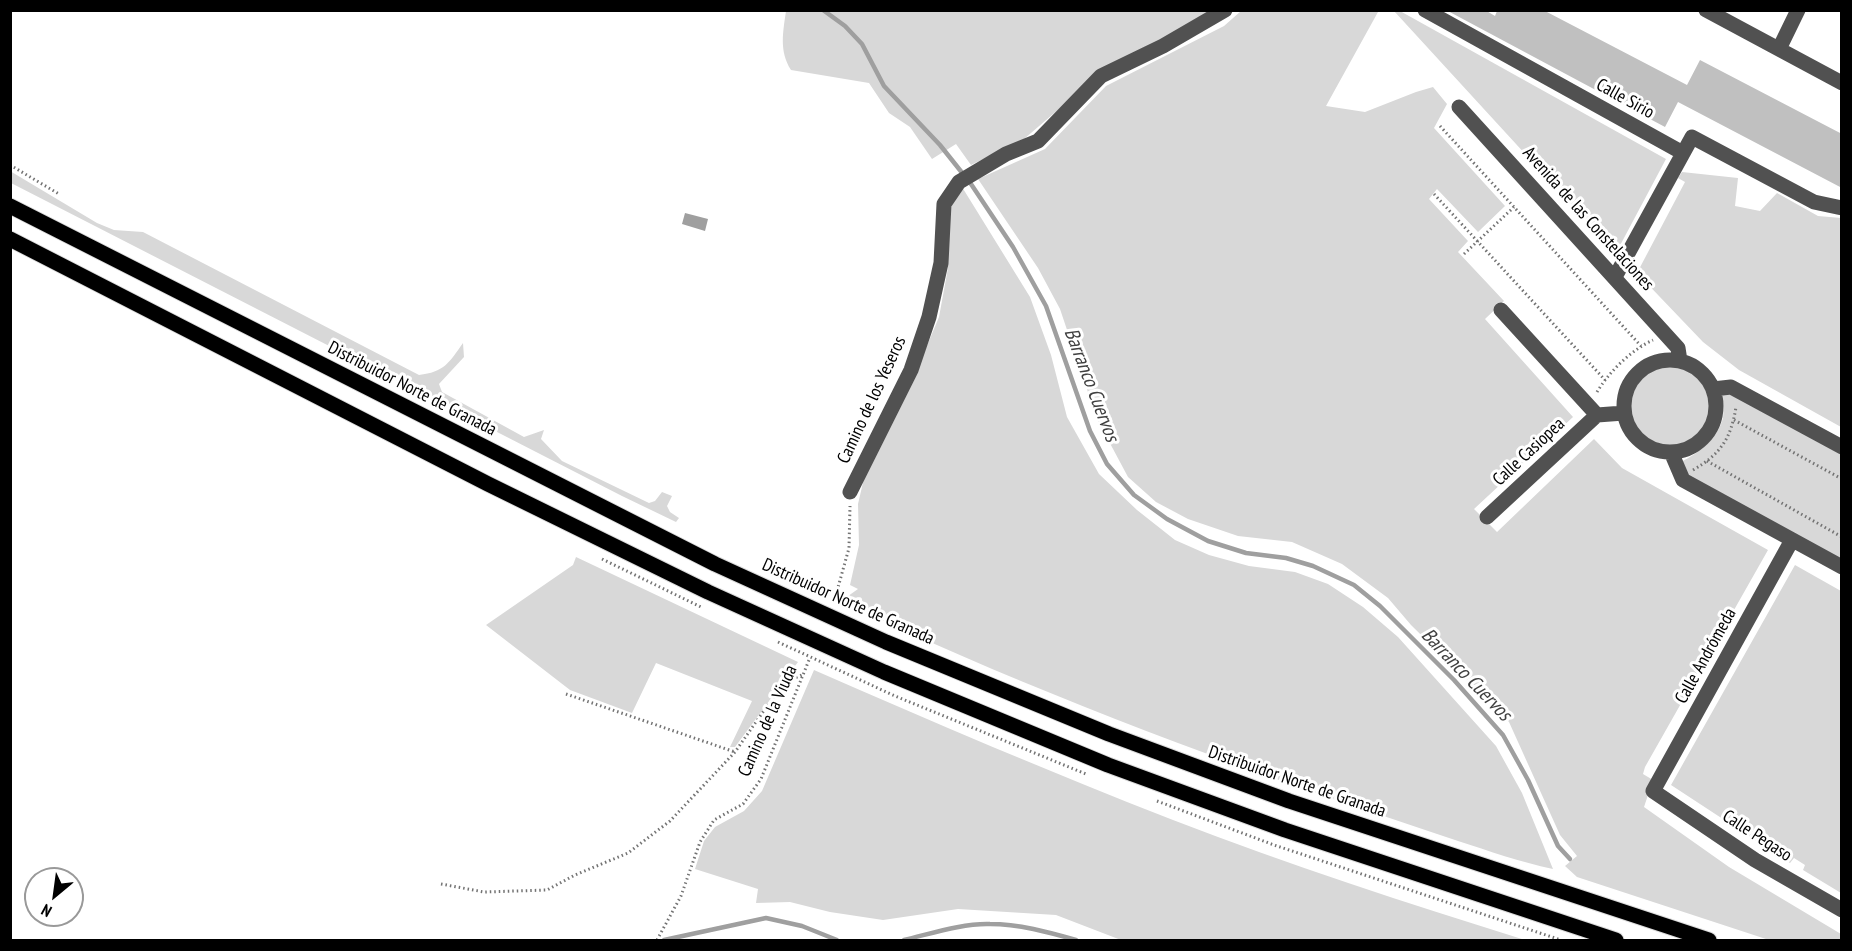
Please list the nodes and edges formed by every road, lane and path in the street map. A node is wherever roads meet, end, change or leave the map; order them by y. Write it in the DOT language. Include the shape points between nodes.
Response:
graph roads {
  1 [pos="1225,10"];
  2 [pos="1425,10"];
  3 [pos="1798,10"];
  4 [pos="1715,13"];
  5 [pos="1779,49"];
  6 [pos="1842,83"];
  7 [pos="1459,107"];
  8 [pos="1440,126"];
  9 [pos="1471,148"];
  10 [pos="1683,153"];
  11 [pos="1465,154"];
  12 [pos="10,165"];
  13 [pos="59,194"];
  14 [pos="1434,194"];
  15 [pos="10,206"];
  16 [pos="1514,207"];
  17 [pos="1842,208"];
  18 [pos="10,239"];
  19 [pos="1477,241"];
  20 [pos="1464,254"];
  21 [pos="1584,272"];
  22 [pos="1578,277"];
  23 [pos="1615,277"];
  24 [pos="1501,310"];
  25 [pos="1657,338"];
  26 [pos="1641,346"];
  27 [pos="1680,361"];
  28 [pos="1605,380"];
  29 [pos="1713,389"];
  30 [pos="1596,395"];
  31 [pos="1737,399"];
  32 [pos="1624,413"];
  33 [pos="1597,415"];
  34 [pos="1734,420"];
  35 [pos="1842,447"];
  36 [pos="1671,452"];
  37 [pos="1707,461"];
  38 [pos="1686,474"];
  39 [pos="1842,479"];
  40 [pos="850,492"];
  41 [pos="1487,517"];
  42 [pos="1842,537"];
  43 [pos="1792,540"];
  44 [pos="1842,567"];
  45 [pos="837,591"];
  46 [pos="809,660"];
  47 [pos="804,674"];
  48 [pos="566,694"];
  49 [pos="735,752"];
  50 [pos="1653,791"];
  51 [pos="441,884"];
  52 [pos="1842,910"];
  53 [pos="657,940"];
  54 [pos="1616,940"];
  55 [pos="1709,940"];
  1 -- 40 [label="street, Camino de los Yeseros" via="1101,76 1038,141 1006,154 958,182 945,204 940,263 929,317 911,370"];
  2 -- 10 [label="street, Calle Sirio"];
  3 -- 5 [label="street"];
  4 -- 5 [label="street"];
  5 -- 6 [label="street"];
  7 -- 23 [label="street, Avenida de las Constelaciones"];
  8 -- 11 [label="path"];
  9 -- 11 [label="path"];
  10 -- 17 [label="street" via="1692,137 1814,202"];
  10 -- 23 [label="street"];
  11 -- 16 [label="path"];
  12 -- 13 [label="path"];
  14 -- 19 [label="path"];
  15 -- 55 [label="main road, Distribuidor Norte de Granada" via="694,553 886,642 1109,734 1289,801"];
  16 -- 19 [label="path"];
  16 -- 22 [label="path"];
  18 -- 54 [label="main road" via="488,484 708,592 884,672 1108,765 1285,830"];
  19 -- 20 [label="path"];
  19 -- 28 [label="path"];
  21 -- 22 [label="path"];
  22 -- 26 [label="path"];
  23 -- 27 [label="street, Avenida de las Constelaciones" via="1678,348"];
  24 -- 33 [label="street"];
  25 -- 26 [label="path"];
  26 -- 28 [label="path"];
  27 -- 29 [label="street" via="1705,376"];
  27 -- 32 [label="street" via="1651,364 1638,373 1629,384"];
  28 -- 30 [label="path"];
  29 -- 35 [label="street" via="1731,387"];
  29 -- 36 [label="street" via="1715,418 1709,432 1686,450"];
  31 -- 34 [label="path"];
  32 -- 33 [label="street"];
  32 -- 36 [label="street" via="1628,426 1641,441 1658,451"];
  33 -- 41 [label="street, Calle Casiopea"];
  34 -- 37 [label="path" via="1726,442"];
  34 -- 39 [label="path"];
  36 -- 43 [label="street" via="1683,480"];
  37 -- 38 [label="path"];
  37 -- 42 [label="path"];
  40 -- 45 [label="path" via="849,548"];
  43 -- 44 [label="street"];
  43 -- 50 [label="street, Calle Andrómeda"];
  46 -- 47 [label="path, Camino de la Viuda"];
  47 -- 49 [label="path" via="788,681"];
  47 -- 53 [label="path, Camino de la Viuda" via="760,778 742,804 714,820 700,842 681,896"];
  48 -- 49 [label="path"];
  49 -- 51 [label="path" via="670,821 628,853 547,890 484,892"];
  50 -- 52 [label="street, Calle Pegaso" via="1755,860"];
}
